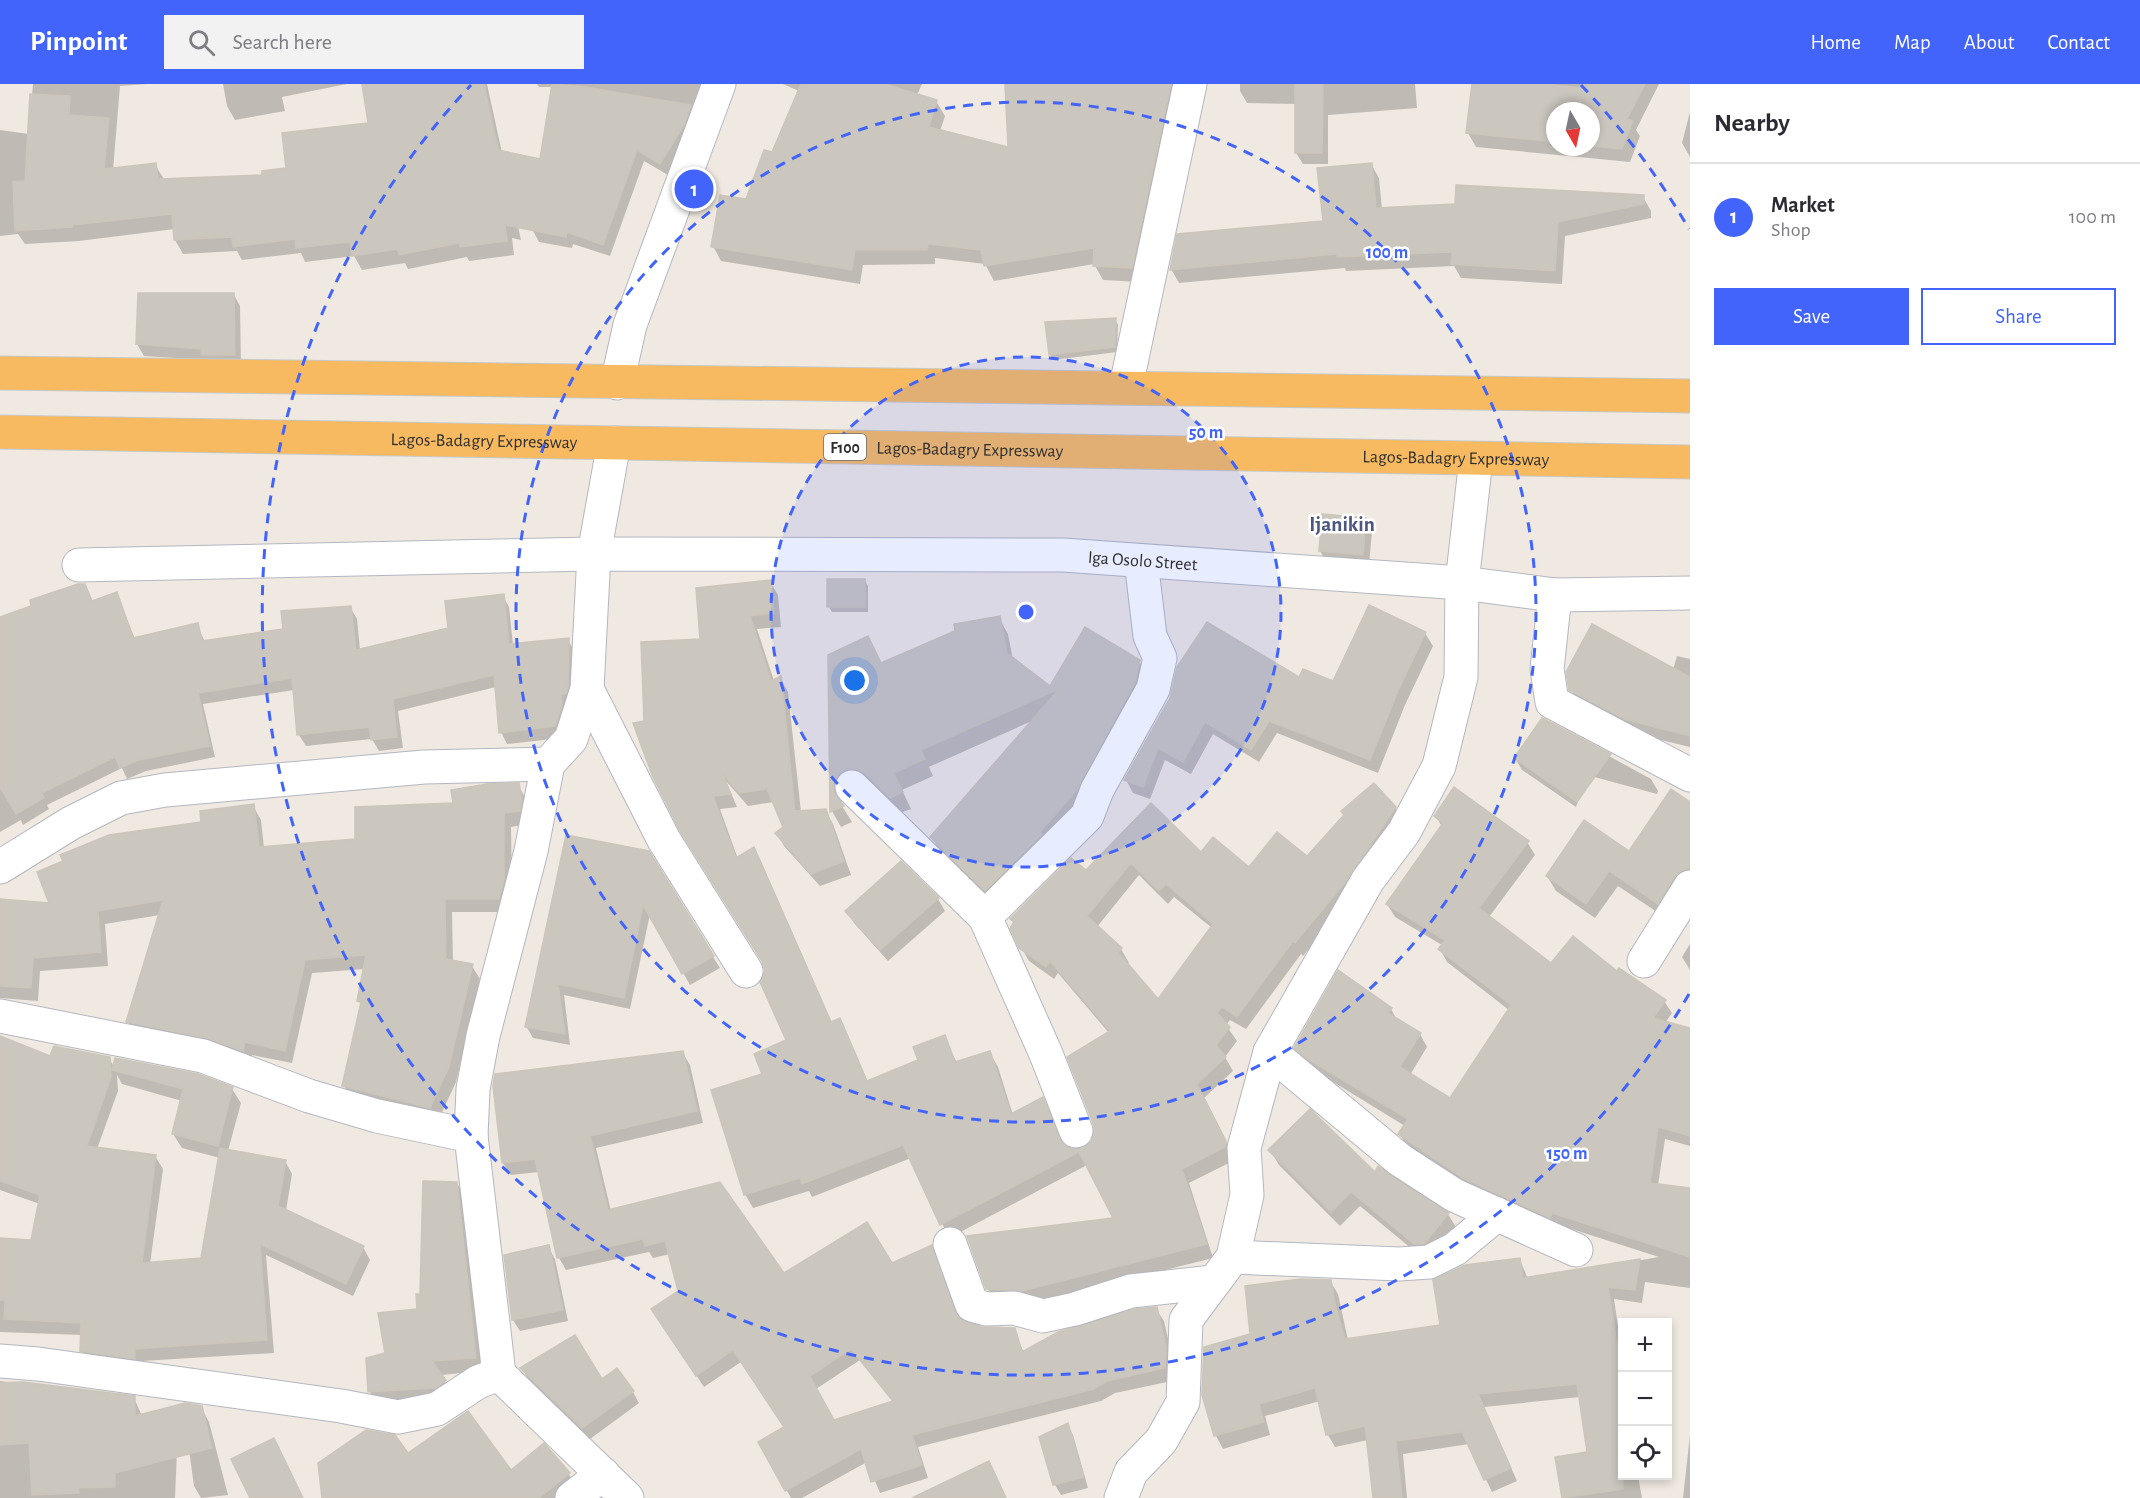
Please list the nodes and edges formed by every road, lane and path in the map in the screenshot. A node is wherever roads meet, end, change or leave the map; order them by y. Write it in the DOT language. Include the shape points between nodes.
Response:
graph roads {
  1 [pos="719,84"];
  2 [pos="1190,84"];
  3 [pos="0,373"];
  4 [pos="617,383"];
  5 [pos="1126,386"];
  6 [pos="1690,396"];
  7 [pos="0,432"];
  8 [pos="614,443"];
  9 [pos="1476,459"];
  10 [pos="1690,462"];
  11 [pos="594,554"];
  12 [pos="1140,561"];
  13 [pos="79,565"];
  14 [pos="1461,583"];
  15 [pos="1690,593"];
  16 [pos="1555,595"];
  17 [pos="587,689"];
  18 [pos="548,765"];
  19 [pos="1690,776"];
  20 [pos="852,787"];
  21 [pos="0,867"];
  22 [pos="1690,887"];
  23 [pos="985,917"];
  24 [pos="1644,961"];
  25 [pos="746,971"];
  26 [pos="0,1016"];
  27 [pos="1270,1052"];
  28 [pos="1076,1131"];
  29 [pos="471,1136"];
  30 [pos="1497,1214"];
  31 [pos="950,1244"];
  32 [pos="1576,1250"];
  33 [pos="1223,1270"];
  34 [pos="0,1361"];
  35 [pos="499,1374"];
  36 [pos="603,1474"];
  37 [pos="572,1498"];
  38 [pos="627,1498"];
  39 [pos="1121,1498"];
  1 -- 4 [label="street" via="630,325"];
  2 -- 5 [label="street"];
  3 -- 4 [label="highway"];
  4 -- 5 [label="highway"];
  5 -- 6 [label="highway"];
  7 -- 8 [label="highway, Lagos-Badagry Expressway / F100"];
  8 -- 9 [label="highway, Lagos-Badagry Expressway / F100"];
  8 -- 11 [label="street"];
  9 -- 10 [label="highway, Lagos-Badagry Expressway / F100"];
  9 -- 14 [label="street"];
  11 -- 12 [label="street, Iga Osolo Street" via="1062,555"];
  11 -- 13 [label="street, Iga Osolo Street"];
  11 -- 17 [label="street"];
  12 -- 14 [label="street, Iga Osolo Street"];
  12 -- 23 [label="street" via="1150,636 1160,658 1153,689 1097,790 1087,816"];
  14 -- 16 [label="street, Iga Osolo Street"];
  14 -- 27 [label="street" via="1461,677 1438,766 1404,832 1368,879"];
  15 -- 16 [label="street, Iga Osolo Street"];
  16 -- 19 [label="street" via="1547,669 1552,702"];
  17 -- 18 [label="street" via="571,739"];
  17 -- 25 [label="street" via="664,840"];
  18 -- 21 [label="street" via="424,767 165,790 122,798 71,823"];
  18 -- 29 [label="street" via="531,850 483,1036 473,1089"];
  20 -- 23 [label="street"];
  22 -- 24 [label="street"];
  23 -- 28 [label="street"];
  26 -- 29 [label="street" via="203,1056 309,1096 377,1116"];
  27 -- 30 [label="street" via="1400,1160 1454,1195"];
  27 -- 33 [label="street" via="1244,1148 1247,1195"];
  29 -- 35 [label="street"];
  30 -- 32 [label="street"];
  30 -- 33 [label="street" via="1455,1249 1429,1263"];
  31 -- 33 [label="street" via="972,1305 1014,1308 1043,1316"];
  33 -- 39 [label="street" via="1185,1320 1183,1402 1161,1441 1131,1472"];
  34 -- 35 [label="street" via="271,1396 398,1417 437,1409 478,1382"];
  35 -- 36 [label="street"];
  36 -- 37 [label="street"];
  36 -- 38 [label="street"];
}
